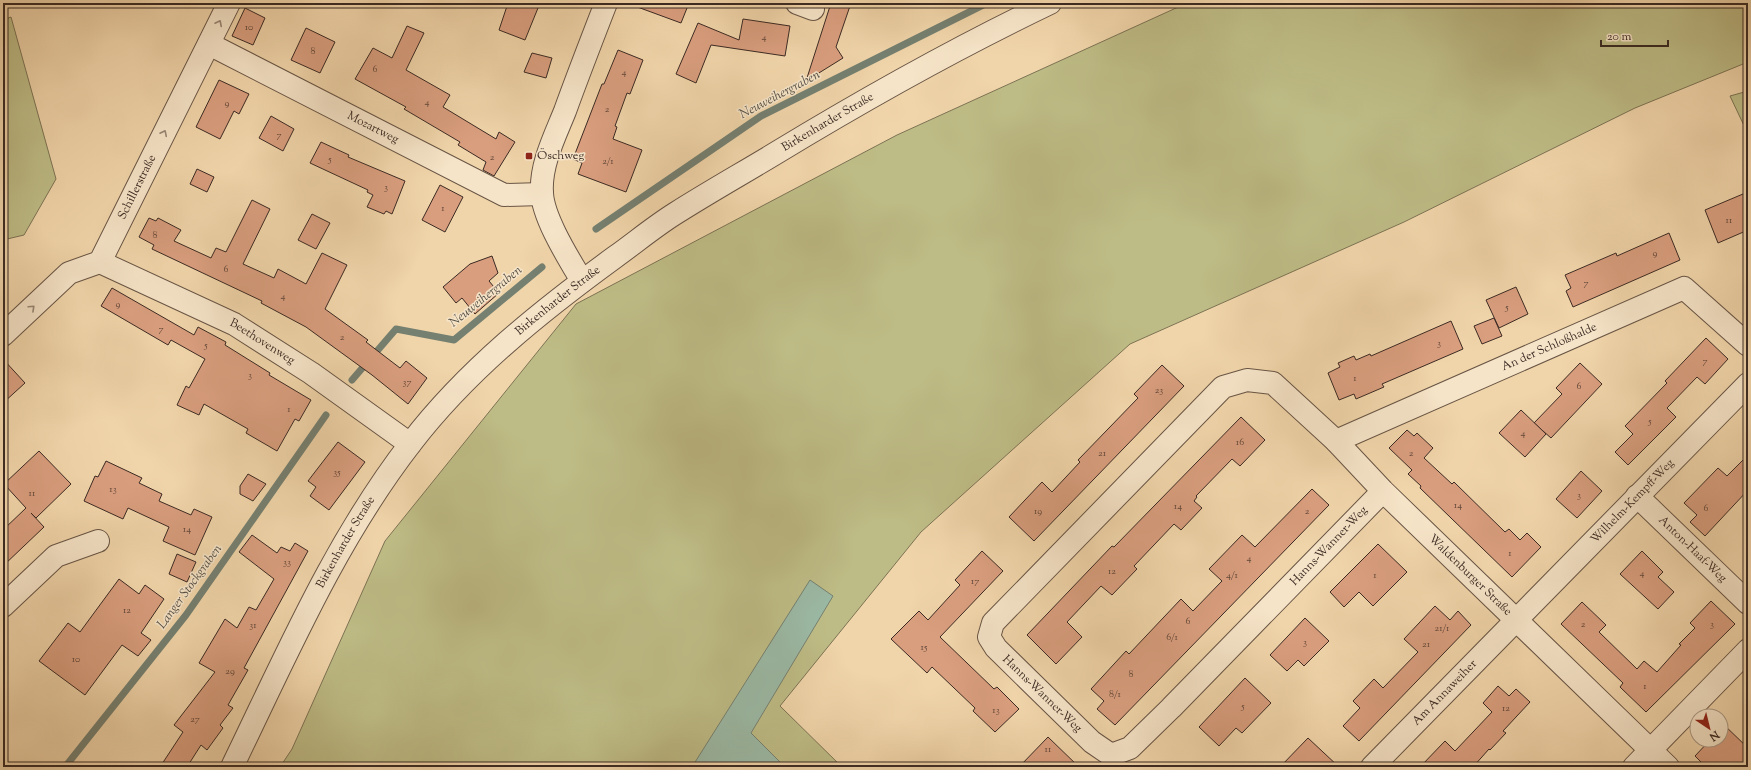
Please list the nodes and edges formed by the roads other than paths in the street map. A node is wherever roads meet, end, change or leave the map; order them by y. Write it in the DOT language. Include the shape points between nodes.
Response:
graph roads {
  1 [pos="229,3"];
  2 [pos="606,3"];
  3 [pos="1050,3"];
  4 [pos="209,44"];
  5 [pos="542,194"];
  6 [pos="100,262"];
  7 [pos="582,281"];
  8 [pos="3,335"];
  9 [pos="1748,345"];
  10 [pos="1274,383"];
  11 [pos="1748,384"];
  12 [pos="1336,441"];
  13 [pos="410,444"];
  14 [pos="1383,490"];
  15 [pos="1637,496"];
  16 [pos="98,541"];
  17 [pos="1748,603"];
  18 [pos="3,606"];
  19 [pos="1517,619"];
  20 [pos="1748,650"];
  21 [pos="1652,750"];
  22 [pos="232,767"];
  23 [pos="1372,767"];
  24 [pos="1634,767"];
  25 [pos="1668,767"];
  4 -- 1 [label="street, Schillerstraße, one-way"];
  2 -- 5 [label="street" via="550,151 542,178"];
  3 -- 7 [label="street, Birkenharder Straße" via="1004,25 842,113 675,214"];
  4 -- 5 [label="street, Mozartweg" via="504,195"];
  6 -- 4 [label="street, Schillerstraße, one-way"];
  5 -- 7 [label="street" via="548,217"];
  8 -- 6 [label="street, one-way" via="69,273"];
  6 -- 13 [label="street, Beethovenweg" via="234,324 310,373"];
  7 -- 13 [label="street, Birkenharder Straße" via="523,328 466,379"];
  9 -- 12 [label="street, An der Schloßhalde" via="1684,288"];
  10 -- 12 [label="street, Waldenburger Straße"];
  10 -- 14 [label="street, Hanns-Wanner-Weg" via="1247,380 1224,387 993,623 989,637 996,648 1092,742 1111,755 1130,748"];
  11 -- 15 [label="street, Wilhelm-Kempff-Weg"];
  12 -- 14 [label="street, Waldenburger Straße"];
  13 -- 22 [label="street, Birkenharder Straße" via="355,526 320,586"];
  14 -- 19 [label="street, Waldenburger Straße"];
  15 -- 17 [label="street, Anton-Haaf-Weg"];
  15 -- 19 [label="street, Wilhelm-Kempff-Weg"];
  16 -- 18 [label="street" via="56,556"];
  19 -- 21 [label="street, Waldenburger Straße"];
  19 -- 23 [label="street, Am Annaweiher"];
  20 -- 21 [label="street"];
  21 -- 24 [label="street"];
  21 -- 25 [label="street, Waldenburger Straße"];
}
